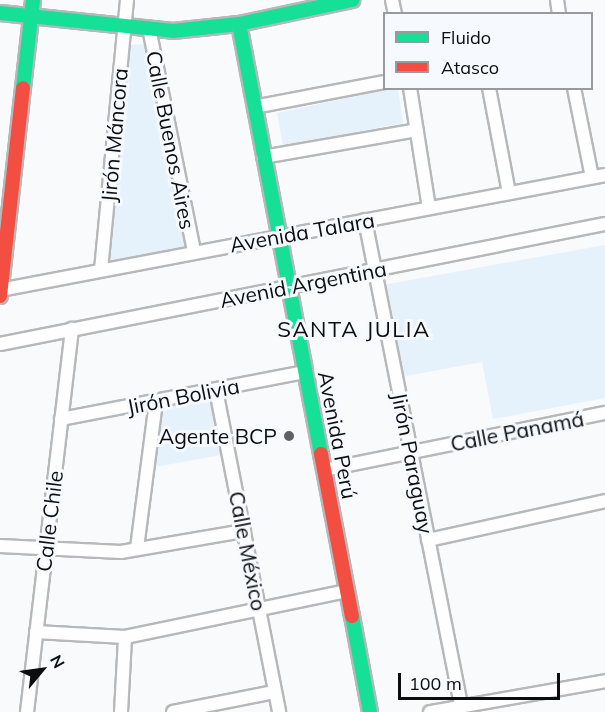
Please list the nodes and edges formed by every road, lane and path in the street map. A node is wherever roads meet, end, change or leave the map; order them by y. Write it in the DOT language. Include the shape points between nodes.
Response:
graph roads {
  1 [pos="33,0"];
  2 [pos="127,0"];
  3 [pos="352,0"];
  4 [pos="0,13"];
  5 [pos="31,16"];
  6 [pos="125,24"];
  7 [pos="238,24"];
  8 [pos="149,28"];
  9 [pos="383,82"];
  10 [pos="410,90"];
  11 [pos="489,90"];
  12 [pos="574,90"];
  13 [pos="254,107"];
  14 [pos="417,130"];
  15 [pos="264,157"];
  16 [pos="605,175"];
  17 [pos="592,177"];
  18 [pos="509,193"];
  19 [pos="429,208"];
  20 [pos="365,220"];
  21 [pos="605,224"];
  22 [pos="279,237"];
  23 [pos="194,251"];
  24 [pos="375,269"];
  25 [pos="101,270"];
  26 [pos="288,287"];
  27 [pos="0,292"];
  28 [pos="72,329"];
  29 [pos="0,344"];
  30 [pos="304,372"];
  31 [pos="216,390"];
  32 [pos="156,402"];
  33 [pos="605,413"];
  34 [pos="62,419"];
  35 [pos="411,452"];
  36 [pos="324,470"];
  37 [pos="605,501"];
  38 [pos="244,531"];
  39 [pos="428,540"];
  40 [pos="0,546"];
  41 [pos="137,548"];
  42 [pos="45,549"];
  43 [pos="347,591"];
  44 [pos="259,610"];
  45 [pos="36,632"];
  46 [pos="125,637"];
  47 [pos="605,681"];
  48 [pos="274,692"];
  49 [pos="461,706"];
  50 [pos="27,712"];
  51 [pos="121,712"];
  52 [pos="173,712"];
  53 [pos="279,712"];
  54 [pos="370,712"];
  55 [pos="430,712"];
  1 -- 5 [label="street"];
  2 -- 6 [label="street, Jirón Máncora"];
  3 -- 7 [label="street"];
  4 -- 5 [label="street"];
  5 -- 6 [label="street"];
  5 -- 27 [label="street"];
  6 -- 8 [label="street"];
  6 -- 25 [label="street, Jirón Máncora"];
  7 -- 8 [label="street" via="172,30"];
  7 -- 13 [label="street, Avenida Perú"];
  8 -- 23 [label="street, Calle Buenos Aires"];
  9 -- 13 [label="street"];
  10 -- 14 [label="street"];
  11 -- 18 [label="street"];
  12 -- 17 [label="street"];
  13 -- 15 [label="street, Avenida Perú"];
  14 -- 15 [label="street"];
  14 -- 19 [label="street"];
  15 -- 22 [label="street, Avenida Perú"];
  16 -- 17 [label="street, Avenida Talara"];
  17 -- 18 [label="street, Avenida Talara"];
  18 -- 19 [label="street, Avenida Talara"];
  19 -- 20 [label="street, Avenida Talara"];
  20 -- 22 [label="street, Avenida Talara"];
  20 -- 24 [label="street, Jirón Paraguay"];
  21 -- 24 [label="street, Avenid Argentina"];
  22 -- 23 [label="street, Avenida Talara"];
  22 -- 26 [label="street, Avenida Perú"];
  23 -- 25 [label="street, Avenida Talara"];
  24 -- 26 [label="street, Avenid Argentina"];
  24 -- 35 [label="street, Jirón Paraguay"];
  25 -- 27 [label="street, Avenida Talara"];
  26 -- 28 [label="street, Avenid Argentina"];
  26 -- 30 [label="street, Avenida Perú"];
  28 -- 29 [label="street, Avenid Argentina"];
  28 -- 34 [label="street, Calle Chile"];
  30 -- 31 [label="street, Jirón Bolivia"];
  30 -- 36 [label="street, Avenida Perú"];
  31 -- 32 [label="street, Jirón Bolivia"];
  31 -- 38 [label="street, Calle México"];
  32 -- 34 [label="street, Jirón Bolivia"];
  32 -- 41 [label="street"];
  33 -- 35 [label="street, Calle Panamá"];
  34 -- 42 [label="street, Calle Chile"];
  35 -- 36 [label="street, Calle Panamá"];
  35 -- 39 [label="street, Jirón Paraguay"];
  36 -- 43 [label="street, Avenida Perú"];
  37 -- 39 [label="street"];
  38 -- 41 [label="street"];
  38 -- 44 [label="street, Calle México"];
  39 -- 49 [label="street, Jirón Paraguay"];
  40 -- 42 [label="street"];
  41 -- 42 [label="street" via="107,552"];
  42 -- 45 [label="street, Calle Chile"];
  43 -- 44 [label="street"];
  43 -- 54 [label="street, Avenida Perú"];
  44 -- 46 [label="street"];
  44 -- 48 [label="street, Calle México"];
  45 -- 46 [label="street"];
  45 -- 50 [label="street, Calle Chile"];
  46 -- 51 [label="street"];
  47 -- 49 [label="street"];
  48 -- 52 [label="street"];
  48 -- 53 [label="street, Calle México"];
  49 -- 55 [label="street"];
}
